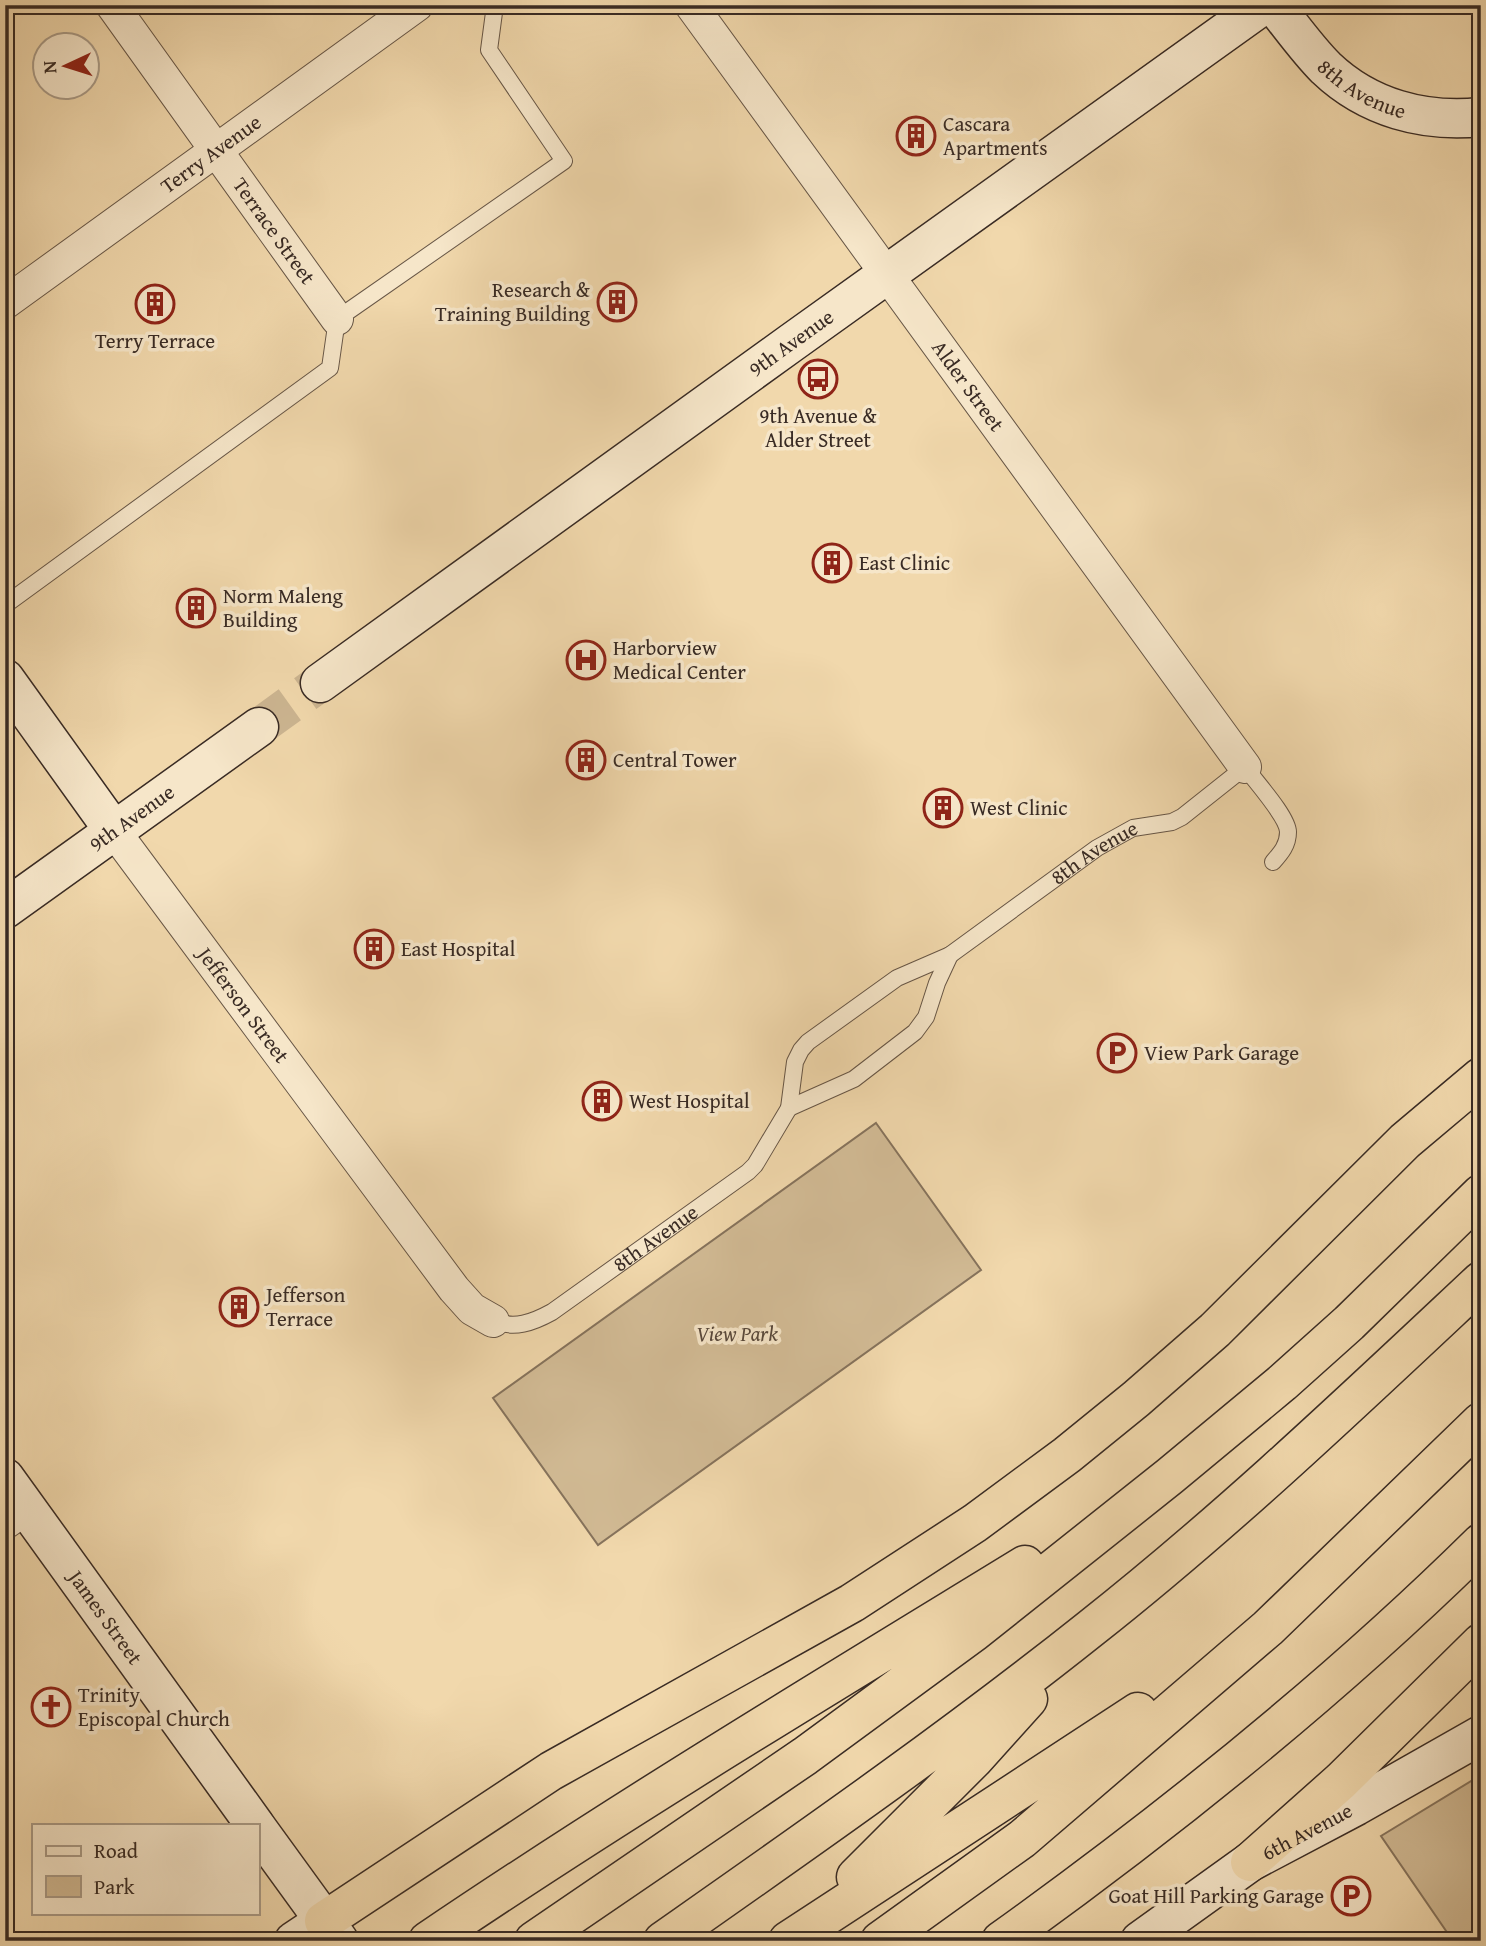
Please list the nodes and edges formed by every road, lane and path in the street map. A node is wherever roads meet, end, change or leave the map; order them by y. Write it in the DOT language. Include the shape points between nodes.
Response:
graph roads {
  1 [pos="112,5"];
  2 [pos="417,5"];
  3 [pos="495,5"];
  4 [pos="691,5"];
  5 [pos="1263,5"];
  6 [pos="1274,5"];
  7 [pos="1481,117"];
  8 [pos="216,150"];
  9 [pos="887,274"];
  10 [pos="5,303"];
  11 [pos="337,319"];
  12 [pos="5,604"];
  13 [pos="5,679"];
  14 [pos="320,683"];
  15 [pos="259,727"];
  16 [pos="1245,767"];
  17 [pos="114,831"];
  18 [pos="1273,862"];
  19 [pos="5,909"];
  20 [pos="950,955"];
  21 [pos="1481,1077"];
  22 [pos="789,1108"];
  23 [pos="1481,1194"];
  24 [pos="1481,1281"];
  25 [pos="493,1321"];
  26 [pos="1481,1422"];
  27 [pos="1170,1476"];
  28 [pos="12,1503"];
  29 [pos="1481,1544"];
  30 [pos="1268,1628"];
  31 [pos="1090,1629"];
  32 [pos="1481,1643"];
  33 [pos="1481,1735"];
  34 [pos="254,1824"];
  35 [pos="259,1832"];
  36 [pos="1250,1862"];
  37 [pos="319,1934"];
  38 [pos="428,1941"];
  39 [pos="534,1941"];
  40 [pos="663,1941"];
  41 [pos="786,1941"];
  42 [pos="880,1941"];
  43 [pos="1001,1941"];
  44 [pos="1140,1941"];
  1 -- 8 [label="street, Terrace Street"];
  2 -- 8 [label="street, Terry Avenue"];
  3 -- 11 [label="lane" via="489,50 564,161"];
  4 -- 9 [label="street, Alder Street"];
  5 -- 9 [label="street, 9th Avenue"];
  6 -- 7 [label="street, 8th Avenue" via="1328,69 1367,97 1428,117"];
  8 -- 10 [label="street, Terry Avenue"];
  8 -- 11 [label="street, Terrace Street"];
  9 -- 14 [label="street, 9th Avenue"];
  9 -- 16 [label="street, Alder Street"];
  11 -- 12 [label="lane" via="330,368"];
  13 -- 17 [label="street, Jefferson Street"];
  15 -- 17 [label="street, 9th Avenue"];
  16 -- 18 [label="lane" via="1287,826 1286,843"];
  16 -- 20 [label="lane, 8th Avenue" via="1182,817 1133,828 1097,848"];
  17 -- 19 [label="street, 9th Avenue"];
  17 -- 25 [label="street, Jefferson Street" via="453,1289 472,1309"];
  20 -- 22 [label="lane, 8th Avenue" via="926,1017 915,1032 854,1079"];
  20 -- 22 [label="lane, 8th Avenue" via="897,978 808,1042 795,1062"];
  21 -- 37 [label="highway" via="1405,1141 1215,1330 1106,1423 975,1523 852,1603 551,1771"];
  22 -- 25 [label="lane, 8th Avenue" via="755,1165 737,1180 552,1312 526,1324"];
  23 -- 27 [label="highway" via="1282,1384"];
  24 -- 31 [label="highway" via="1236,1506"];
  26 -- 30 [label="highway"];
  27 -- 38 [label="highway" via="724,1749"];
  27 -- 39 [label="highway" via="974,1632 805,1756"];
  28 -- 34 [label="street, James Street"];
  29 -- 43 [label="highway" via="1258,1745"];
  30 -- 41 [label="highway"];
  30 -- 42 [label="highway" via="1021,1839"];
  31 -- 40 [label="highway" via="938,1745"];
  31 -- 41 [label="highway" via="965,1768"];
  32 -- 36 [label="highway" via="1341,1781"];
  33 -- 36 [label="street, 6th Avenue"];
  35 -- 37 [label="street, James Street"];
  36 -- 44 [label="street, 6th Avenue"];
}
